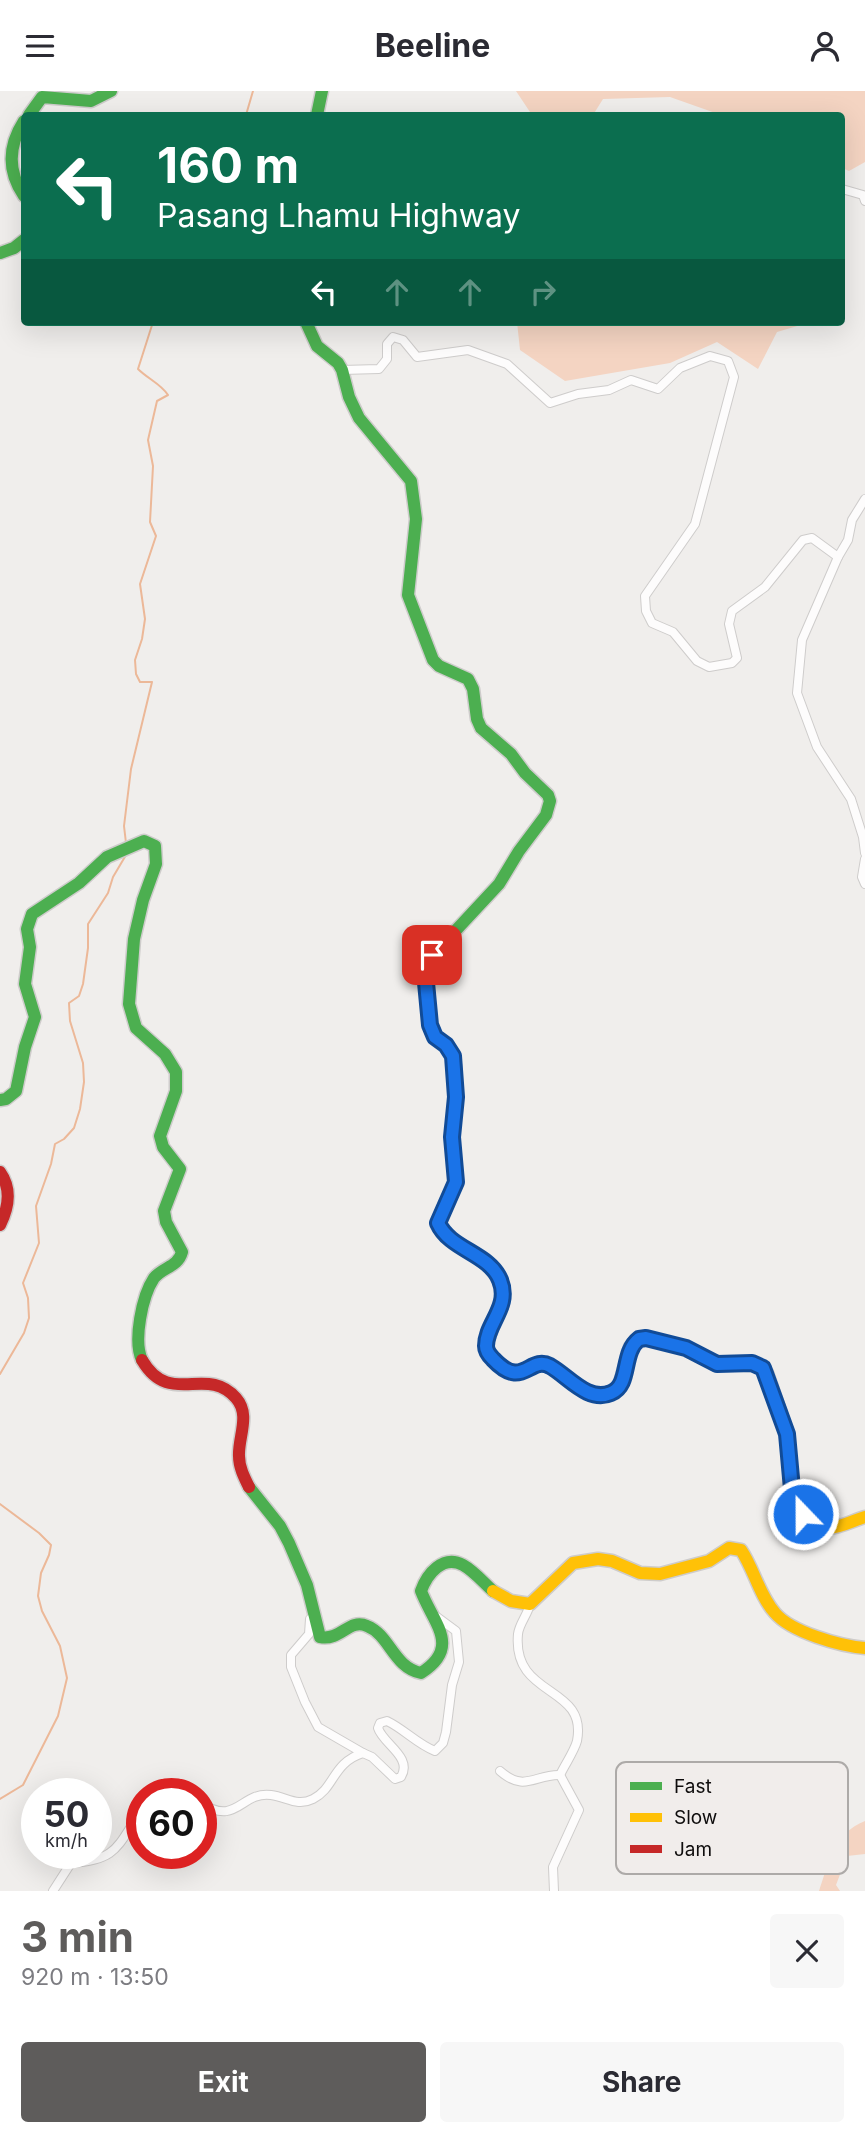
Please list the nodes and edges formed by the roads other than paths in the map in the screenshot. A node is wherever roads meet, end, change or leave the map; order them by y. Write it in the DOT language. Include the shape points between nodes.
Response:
graph roads {
  1 [pos="111,91"];
  2 [pos="322,91"];
  3 [pos="31,112"];
  4 [pos="318,112"];
  5 [pos="21,126"];
  6 [pos="21,190"];
  7 [pos="845,190"];
  8 [pos="864,197"];
  9 [pos="21,242"];
  10 [pos="0,253"];
  11 [pos="308,326"];
  12 [pos="342,370"];
  13 [pos="865,499"];
  14 [pos="838,557"];
  15 [pos="865,853"];
  16 [pos="865,859"];
  17 [pos="865,884"];
  18 [pos="0,1100"];
  19 [pos="0,1172"];
  20 [pos="0,1224"];
  21 [pos="865,1517"];
  22 [pos="311,1599"];
  23 [pos="530,1604"];
  24 [pos="434,1616"];
  25 [pos="865,1648"];
  26 [pos="363,1753"];
  27 [pos="500,1771"];
  28 [pos="560,1775"];
  29 [pos="217,1810"];
  30 [pos="126,1833"];
  31 [pos="53,1891"];
  32 [pos="554,1891"];
  1 -- 3 [label="street" via="93,100 58,92 44,96"];
  2 -- 4 [label="street"];
  5 -- 6 [label="street" via="10,145 14,178"];
  7 -- 8 [label="street"];
  9 -- 10 [label="street"];
  11 -- 12 [label="street" via="317,346"];
  12 -- 14 [label="street" via="379,369 393,337 403,340 417,357 468,350 507,364 550,403 609,390 631,380 658,389 680,368 710,356 728,361 734,377 695,524 645,596 652,623 673,632 697,661 709,667 737,658 729,624 732,611 765,587 803,540 812,538"];
  12 -- 21 [label="street" via="355,412 411,481 416,525 408,596 433,660 468,679 481,728 511,754 550,800 546,815 499,884 432,955 425,972 431,1030 449,1049 455,1066 452,1137 456,1182 438,1223 449,1238 494,1269 502,1283 503,1299 487,1350 508,1372 547,1364 600,1395 620,1386 627,1356 639,1339 684,1347 717,1364 759,1365 767,1373 787,1434 792,1489 807,1520 827,1529"];
  13 -- 14 [label="street"];
  14 -- 15 [label="street" via="802,640 797,693 817,747 850,799"];
  16 -- 17 [label="street"];
  18 -- 22 [label="street" via="16,1091 35,1017 25,984 29,919 75,887 95,866 126,847 149,842 155,846 156,861 131,957 129,1004 136,1031 171,1062 176,1073 178,1087 160,1138 180,1169 164,1214 181,1246 181,1259 157,1276 149,1289 138,1349 148,1371 160,1383 209,1383 223,1387 240,1404 244,1418 238,1457 243,1475 255,1499 285,1534"];
  19 -- 20 [label="street" via="9,1188"];
  22 -- 24 [label="street" via="320,1637 338,1636 351,1625 366,1623 408,1670 421,1673 442,1651 443,1633"];
  22 -- 26 [label="street" via="309,1635 290,1655 290,1667 318,1727"];
  23 -- 24 [label="street" via="503,1598 463,1565 446,1562 434,1567 421,1591"];
  23 -- 25 [label="street" via="573,1563 598,1559 640,1573 660,1574 709,1561 733,1548 746,1556 766,1599 788,1625 849,1647"];
  23 -- 28 [label="street" via="518,1632 521,1662 531,1679 567,1702 577,1718 577,1742"];
  24 -- 26 [label="street" via="456,1631 458,1640 459,1662 443,1743 435,1751 398,1726 380,1723 380,1733 398,1752 404,1768 404,1774 395,1779"];
  26 -- 29 [label="street" via="352,1756 337,1769 324,1791 306,1801 270,1794 228,1811"];
  27 -- 28 [label="street" via="519,1782"];
  28 -- 32 [label="street" via="579,1810 553,1867"];
  30 -- 31 [label="street" via="102,1859 71,1863"];
}
